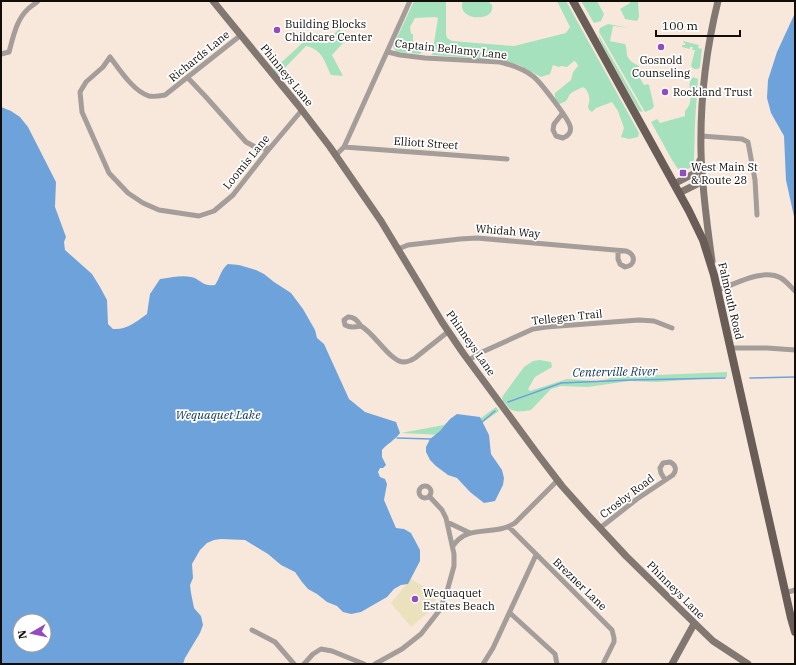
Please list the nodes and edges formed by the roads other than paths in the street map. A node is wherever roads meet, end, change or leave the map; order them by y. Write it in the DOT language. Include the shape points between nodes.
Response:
graph roads {
  1 [pos="38,1"];
  2 [pos="212,1"];
  3 [pos="410,1"];
  4 [pos="572,1"];
  5 [pos="718,1"];
  6 [pos="241,35"];
  7 [pos="388,52"];
  8 [pos="1,54"];
  9 [pos="188,78"];
  10 [pos="82,88"];
  11 [pos="302,110"];
  12 [pos="562,114"];
  13 [pos="701,136"];
  14 [pos="344,147"];
  15 [pos="270,148"];
  16 [pos="701,154"];
  17 [pos="336,155"];
  18 [pos="507,159"];
  19 [pos="703,177"];
  20 [pos="674,184"];
  21 [pos="679,193"];
  22 [pos="757,216"];
  23 [pos="398,249"];
  24 [pos="618,251"];
  25 [pos="714,275"];
  26 [pos="718,290"];
  27 [pos="795,291"];
  28 [pos="361,326"];
  29 [pos="672,328"];
  30 [pos="449,331"];
  31 [pos="731,348"];
  32 [pos="795,350"];
  33 [pos="469,360"];
  34 [pos="558,480"];
  35 [pos="665,480"];
  36 [pos="429,496"];
  37 [pos="447,522"];
  38 [pos="509,527"];
  39 [pos="600,528"];
  40 [pos="470,532"];
  41 [pos="453,546"];
  42 [pos="536,555"];
  43 [pos="795,590"];
  44 [pos="785,593"];
  45 [pos="510,613"];
  46 [pos="694,624"];
  47 [pos="252,630"];
  48 [pos="795,632"];
  49 [pos="294,664"];
  50 [pos="304,664"];
  51 [pos="364,664"];
  52 [pos="375,664"];
  53 [pos="483,664"];
  54 [pos="557,664"];
  55 [pos="603,664"];
  56 [pos="672,664"];
  57 [pos="748,664"];
  1 -- 8 [label="street" via="27,9 20,20 9,52"];
  2 -- 6 [label="main road, Phinneys Lane"];
  3 -- 7 [label="street"];
  4 -- 20 [label="main road, Falmouth Road"];
  5 -- 13 [label="main road" via="705,75"];
  6 -- 9 [label="street, Richards Lane"];
  6 -- 11 [label="main road, Phinneys Lane"];
  7 -- 12 [label="street, Captain Bellamy Lane" via="404,56 500,62 511,65 541,83"];
  7 -- 14 [label="street"];
  9 -- 10 [label="street, Richards Lane" via="165,95 150,96 135,87 110,58"];
  9 -- 15 [label="street" via="246,142 259,149"];
  10 -- 15 [label="street, Loomis Lane" via="82,112 109,173 128,193 159,210 199,216 214,211 233,195"];
  11 -- 15 [label="street, Loomis Lane"];
  11 -- 17 [label="main road, Phinneys Lane"];
  12 -- 12 [label="street, Captain Bellamy Lane" via="571,129 568,136 560,138 555,135 553,128"];
  13 -- 16 [label="main road"];
  13 -- 22 [label="street" via="742,139 748,142 755,180"];
  14 -- 17 [label="street"];
  14 -- 18 [label="street, Elliott Street"];
  16 -- 19 [label="main road"];
  16 -- 20 [label="main road" via="695,173"];
  17 -- 23 [label="main road, Phinneys Lane"];
  19 -- 21 [label="main road" via="697,184"];
  19 -- 25 [label="main road"];
  20 -- 21 [label="main road, Falmouth Road"];
  21 -- 25 [label="main road, Falmouth Road" via="703,240"];
  23 -- 24 [label="street, Whidah Way" via="408,245 477,238"];
  23 -- 30 [label="main road, Phinneys Lane"];
  25 -- 26 [label="main road, Falmouth Road"];
  26 -- 27 [label="street" via="764,275 781,279"];
  26 -- 31 [label="main road, Falmouth Road"];
  28 -- 30 [label="street" via="402,362 415,358"];
  29 -- 33 [label="street, Tellegen Trail" via="654,321 639,320 533,329 480,352"];
  30 -- 33 [label="main road, Phinneys Lane"];
  31 -- 32 [label="street"];
  31 -- 44 [label="main road, Falmouth Road"];
  33 -- 34 [label="main road, Phinneys Lane"];
  34 -- 38 [label="street"];
  34 -- 39 [label="main road, Phinneys Lane"];
  35 -- 39 [label="street, Crosby Road"];
  36 -- 37 [label="street" via="444,514"];
  37 -- 40 [label="street"];
  37 -- 41 [label="street"];
  38 -- 40 [label="street"];
  38 -- 42 [label="street, Brezner Lane"];
  39 -- 46 [label="main road, Phinneys Lane"];
  40 -- 41 [label="street"];
  41 -- 52 [label="street" via="453,573 439,611 415,640"];
  42 -- 45 [label="street"];
  42 -- 55 [label="street, Brezner Lane" via="612,630 614,642"];
  43 -- 44 [label="street"];
  44 -- 48 [label="main road, Falmouth Road"];
  45 -- 53 [label="street"];
  45 -- 54 [label="street" via="555,654"];
  46 -- 56 [label="main road"];
  46 -- 57 [label="main road, Phinneys Lane" via="713,641"];
  47 -- 49 [label="street" via="275,642"];
  50 -- 51 [label="street" via="321,649"];
}
